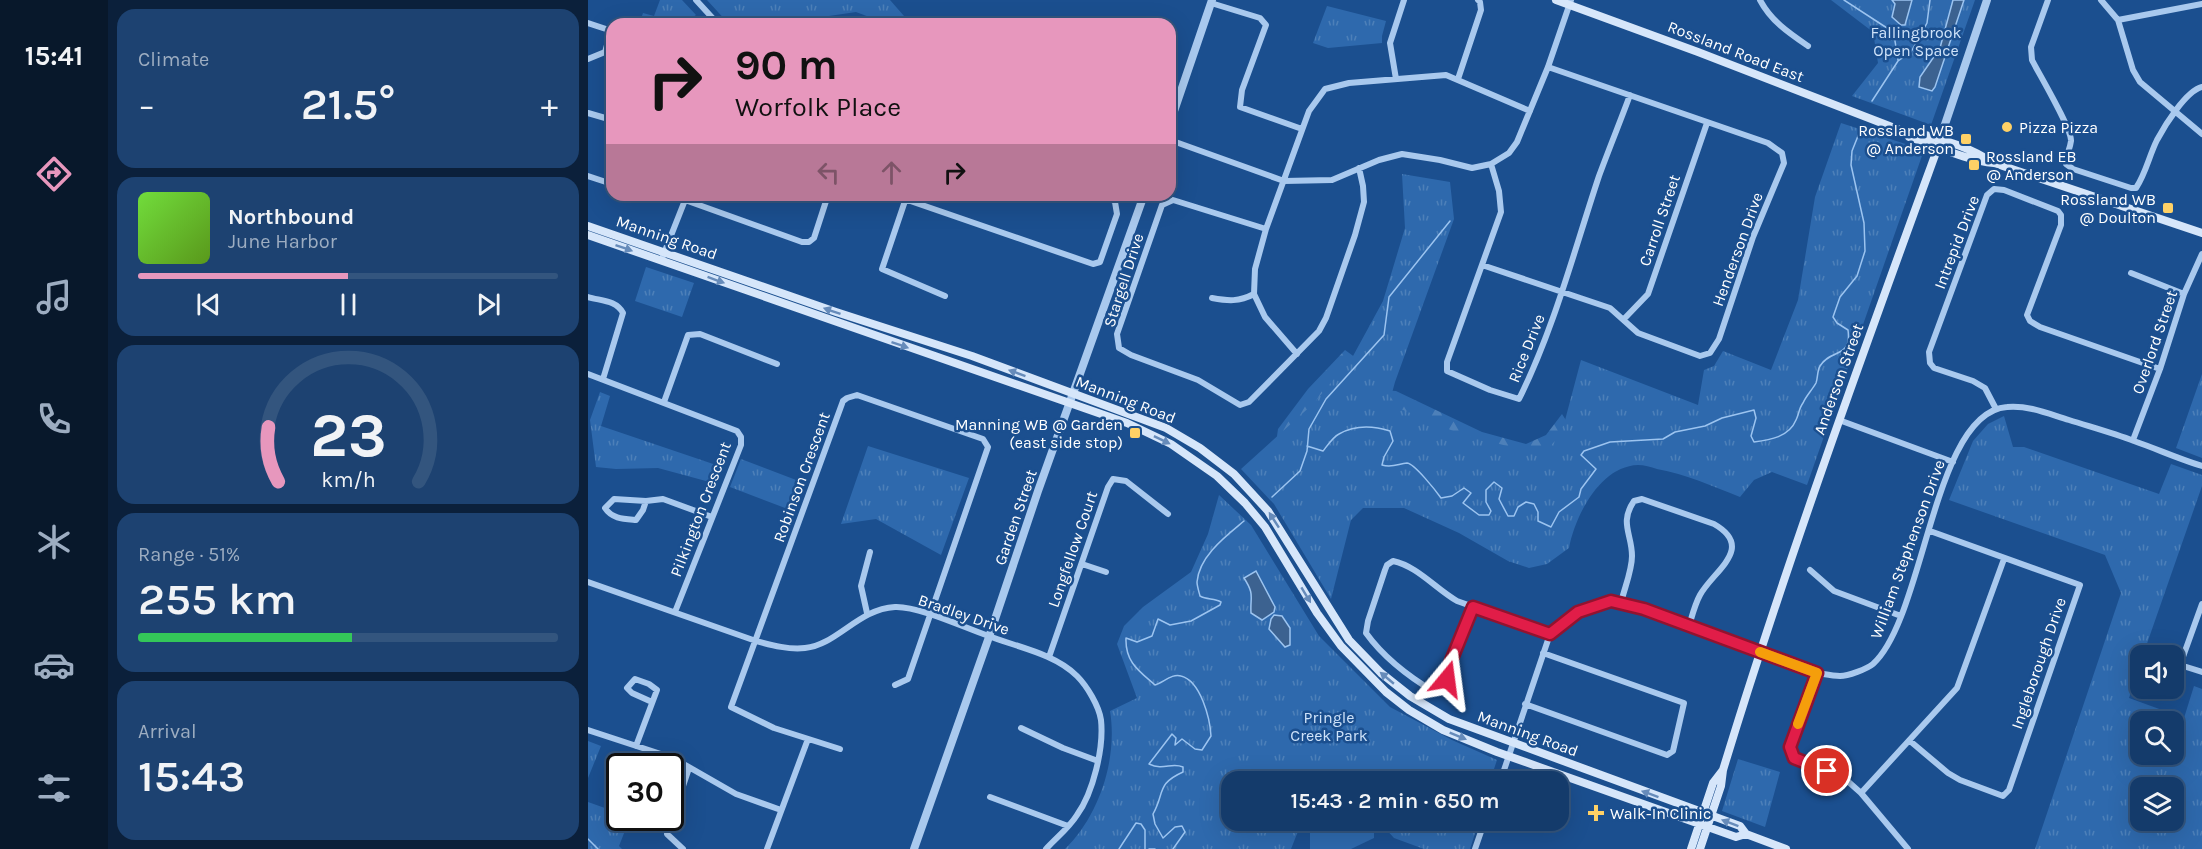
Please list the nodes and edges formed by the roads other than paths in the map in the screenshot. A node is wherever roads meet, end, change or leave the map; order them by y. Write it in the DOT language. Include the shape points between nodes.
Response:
graph roads {
  1 [pos="696,0"];
  2 [pos="1404,0"];
  3 [pos="1478,0"];
  4 [pos="1556,0"];
  5 [pos="1760,0"];
  6 [pos="1987,0"];
  7 [pos="2048,0"];
  8 [pos="2101,0"];
  9 [pos="1211,2"];
  10 [pos="1570,2"];
  11 [pos="2202,4"];
  12 [pos="712,18"];
  13 [pos="2118,20"];
  14 [pos="588,23"];
  15 [pos="606,29"];
  16 [pos="606,46"];
  17 [pos="1808,46"];
  18 [pos="588,59"];
  19 [pos="1548,67"];
  20 [pos="1396,79"];
  21 [pos="1458,80"];
  22 [pos="2202,87"];
  23 [pos="1630,95"];
  24 [pos="1176,105"];
  25 [pos="1530,111"];
  26 [pos="2174,113"];
  27 [pos="588,114"];
  28 [pos="606,118"];
  29 [pos="1707,123"];
  30 [pos="1302,129"];
  31 [pos="2202,134"];
  32 [pos="1176,142"];
  33 [pos="1939,143"];
  34 [pos="1491,164"];
  35 [pos="1359,168"];
  36 [pos="588,176"];
  37 [pos="1284,181"];
  38 [pos="606,182"];
  39 [pos="684,201"];
  40 [pos="696,201"];
  41 [pos="826,201"];
  42 [pos="905,201"];
  43 [pos="917,201"];
  44 [pos="1114,201"];
  45 [pos="1142,201"];
  46 [pos="1171,201"];
  47 [pos="1176,201"];
  48 [pos="588,226"];
  49 [pos="1266,229"];
  50 [pos="2202,233"];
  51 [pos="588,235"];
  52 [pos="665,251"];
  53 [pos="2202,254"];
  54 [pos="661,261"];
  55 [pos="1482,265"];
  56 [pos="2131,273"];
  57 [pos="1562,291"];
  58 [pos="1254,294"];
  59 [pos="2184,294"];
  60 [pos="945,296"];
  61 [pos="588,297"];
  62 [pos="1212,298"];
  63 [pos="1624,319"];
  64 [pos="1296,354"];
  65 [pos="777,364"];
  66 [pos="2160,369"];
  67 [pos="588,374"];
  68 [pos="603,379"];
  69 [pos="1072,393"];
  70 [pos="664,402"];
  71 [pos="1068,403"];
  72 [pos="1996,409"];
  73 [pos="1839,420"];
  74 [pos="2133,440"];
  75 [pos="1953,462"];
  76 [pos="2202,466"];
  77 [pos="646,501"];
  78 [pos="1168,514"];
  79 [pos="712,517"];
  80 [pos="1930,531"];
  81 [pos="870,552"];
  82 [pos="2004,559"];
  83 [pos="1082,564"];
  84 [pos="1810,570"];
  85 [pos="1106,572"];
  86 [pos="588,582"];
  87 [pos="1621,603"];
  88 [pos="2202,604"];
  89 [pos="1473,607"];
  90 [pos="675,612"];
  91 [pos="867,614"];
  92 [pos="931,614"];
  93 [pos="1901,616"];
  94 [pos="1689,626"];
  95 [pos="1550,634"];
  96 [pos="989,637"];
  97 [pos="756,641"];
  98 [pos="1760,652"];
  99 [pos="1543,653"];
  100 [pos="1049,657"];
  101 [pos="2202,672"];
  102 [pos="1817,673"];
  103 [pos="895,684"];
  104 [pos="652,702"];
  105 [pos="1525,704"];
  106 [pos="1021,728"];
  107 [pos="588,730"];
  108 [pos="808,739"];
  109 [pos="1910,741"];
  110 [pos="1512,744"];
  111 [pos="636,746"];
  112 [pos="840,749"];
  113 [pos="1509,756"];
  114 [pos="1098,761"];
  115 [pos="689,768"];
  116 [pos="1504,771"];
  117 [pos="1861,793"];
  118 [pos="990,797"];
  119 [pos="781,810"];
  120 [pos="1707,814"];
  121 [pos="1703,825"];
  122 [pos="1068,826"];
  123 [pos="1481,831"];
  124 [pos="1746,834"];
  125 [pos="683,849"];
  126 [pos="767,849"];
  127 [pos="914,849"];
  128 [pos="1046,849"];
  129 [pos="1475,849"];
  130 [pos="1691,849"];
  131 [pos="1700,849"];
  132 [pos="1786,849"];
  133 [pos="1908,849"];
  1 -- 12 [label="street"];
  2 -- 20 [label="street" via="1390,43"];
  3 -- 21 [label="street" via="1481,10"];
  4 -- 10 [label="main road, Rossland Road East"];
  5 -- 17 [label="street" via="1772,20"];
  6 -- 33 [label="street, Anderson Street"];
  7 -- 26 [label="street" via="2031,53 2072,139 2066,164 2073,170 2136,188"];
  8 -- 13 [label="street"];
  9 -- 24 [label="street"];
  9 -- 30 [label="street" via="1260,18 1266,25 1242,90 1240,107"];
  10 -- 19 [label="street"];
  10 -- 33 [label="main road, Rossland Road East" via="1910,136"];
  11 -- 13 [label="street"];
  13 -- 26 [label="street" via="2140,82"];
  14 -- 15 [label="street"];
  16 -- 18 [label="street" via="604,52"];
  19 -- 23 [label="street, Henderson Drive"];
  19 -- 25 [label="street"];
  20 -- 21 [label="street" via="1446,75"];
  20 -- 30 [label="street" via="1325,89"];
  21 -- 25 [label="street"];
  22 -- 26 [label="street" via="2194,89"];
  23 -- 29 [label="street, Henderson Drive"];
  23 -- 57 [label="street, Rice Drive"];
  25 -- 34 [label="street" via="1509,153"];
  26 -- 31 [label="street"];
  27 -- 28 [label="street"];
  29 -- 63 [label="street, Carroll Street" via="1648,294"];
  29 -- 63 [label="street, Henderson Drive" via="1768,143 1782,153 1784,163 1753,237 1719,339 1710,353 1700,356 1638,333"];
  30 -- 37 [label="street"];
  32 -- 37 [label="street"];
  33 -- 50 [label="main road, Rossland Road East" via="1979,162"];
  33 -- 73 [label="main road, Anderson Street"];
  34 -- 35 [label="street" via="1472,168 1402,154"];
  34 -- 55 [label="street, Rice Drive" via="1501,212"];
  35 -- 37 [label="street" via="1332,180"];
  35 -- 64 [label="street, Stargell Drive" via="1364,202 1356,235 1326,318"];
  36 -- 38 [label="street"];
  37 -- 49 [label="street"];
  39 -- 52 [label="street"];
  40 -- 41 [label="street" via="802,242 814,238"];
  42 -- 60 [label="street" via="882,269"];
  43 -- 44 [label="street" via="1094,264 1100,262 1117,214"];
  45 -- 69 [label="street, Garden Street"];
  46 -- 64 [label="street, Stargell Drive" via="1162,205 1117,334 1119,348 1198,380 1240,405 1249,402"];
  47 -- 49 [label="street, Stargell Drive"];
  48 -- 52 [label="main road, Manning Road"];
  49 -- 58 [label="street" via="1254,269"];
  51 -- 54 [label="main road, Manning Road, one-way"];
  52 -- 54 [label="street"];
  69 -- 52 [label="main road, Manning Road, one-way"];
  53 -- 59 [label="street, Overlord Street"];
  54 -- 71 [label="main road, Manning Road, one-way"];
  55 -- 57 [label="street, Henderson Drive"];
  55 -- 57 [label="street, Rice Drive" via="1447,371 1490,390 1518,399"];
  56 -- 59 [label="street"];
  57 -- 63 [label="street, Henderson Drive" via="1610,308"];
  58 -- 62 [label="street" via="1242,300"];
  58 -- 64 [label="street" via="1265,317"];
  59 -- 66 [label="street, Overlord Street"];
  61 -- 68 [label="street" via="613,302 623,313"];
  65 -- 70 [label="street" via="700,334 688,334"];
  66 -- 72 [label="street, Intrepid Drive" via="2030,321 2027,315 2061,225 2061,215 1994,189 1987,195 1929,352 1934,368 1985,388"];
  66 -- 74 [label="street, Overlord Street"];
  67 -- 68 [label="street, Pilkington Crescent"];
  68 -- 70 [label="street, Pilkington Crescent"];
  69 -- 71 [label="street, Garden Street"];
  110 -- 69 [label="main road, Manning Road, one-way" via="1449,719 1381,673 1349,640 1268,511 1234,474 1166,428"];
  70 -- 79 [label="street, Pilkington Crescent" via="737,431 741,437"];
  71 -- 96 [label="street, Garden Street"];
  71 -- 113 [label="main road, Manning Road, one-way" via="1127,423 1171,444 1217,476 1265,527 1341,646 1386,692 1443,730"];
  72 -- 74 [label="street" via="2031,408"];
  72 -- 75 [label="street, William Stephenson Drive" via="1972,427"];
  73 -- 75 [label="street"];
  73 -- 98 [label="main road, Anderson Street"];
  74 -- 76 [label="street"];
  75 -- 80 [label="street, William Stephenson Drive"];
  77 -- 77 [label="street" via="614,499 605,508 616,518 636,520"];
  77 -- 79 [label="street" via="663,499"];
  78 -- 83 [label="street, Longfellow Court" via="1126,481 1113,479"];
  79 -- 90 [label="street, Pilkington Crescent"];
  80 -- 82 [label="street, Ingleborough Drive"];
  80 -- 93 [label="street, William Stephenson Drive"];
  81 -- 91 [label="street" via="861,586"];
  82 -- 109 [label="street" via="1957,688"];
  82 -- 109 [label="street, Ingleborough Drive" via="2079,585 2009,790 2003,796 1960,780"];
  83 -- 85 [label="street"];
  83 -- 100 [label="street, Longfellow Court"];
  84 -- 93 [label="street" via="1834,591"];
  86 -- 90 [label="street, Bradley Drive"];
  87 -- 94 [label="street, William Stephenson Drive"];
  87 -- 94 [label="street" via="1632,556 1626,525 1628,509 1634,501 1642,499 1714,524 1730,537 1732,549 1724,568 1699,596"];
  87 -- 95 [label="street" via="1611,601 1578,612"];
  88 -- 101 [label="street" via="2180,665"];
  89 -- 89 [label="street" via="1444,594 1403,563 1393,561 1384,570 1366,633 1379,650 1436,693 1447,679"];
  89 -- 95 [label="street"];
  90 -- 97 [label="street, Bradley Drive"];
  91 -- 92 [label="street, Bradley Drive" via="896,607"];
  91 -- 97 [label="street, Bradley Drive" via="824,642 805,648"];
  92 -- 96 [label="street, Bradley Drive"];
  92 -- 97 [label="street, Robinson Crescent" via="988,447 983,439 857,395 843,401"];
  92 -- 103 [label="street" via="908,679"];
  93 -- 102 [label="street, William Stephenson Drive" via="1890,644 1872,665 1842,676"];
  94 -- 98 [label="street, William Stephenson Drive"];
  95 -- 99 [label="street"];
  96 -- 100 [label="street, Bradley Drive"];
  96 -- 127 [label="street, Garden Street"];
  97 -- 108 [label="street" via="731,707"];
  98 -- 102 [label="street, William Stephenson Drive"];
  98 -- 120 [label="main road, Anderson Street" via="1723,770 1713,783"];
  99 -- 105 [label="street"];
  99 -- 105 [label="street" via="1684,703 1673,751 1661,754"];
  100 -- 114 [label="street, Bradley Drive" via="1077,676 1091,696 1101,719"];
  102 -- 117 [label="street" via="1790,747 1794,758 1843,777"];
  104 -- 104 [label="street" via="657,690 649,684 635,679 627,688"];
  104 -- 111 [label="street"];
  105 -- 110 [label="street"];
  106 -- 114 [label="street"];
  107 -- 111 [label="street"];
  108 -- 112 [label="street"];
  108 -- 119 [label="street"];
  109 -- 117 [label="street"];
  110 -- 113 [label="street"];
  120 -- 110 [label="main road, Manning Road, one-way"];
  111 -- 115 [label="street" via="673,758"];
  113 -- 116 [label="street"];
  113 -- 121 [label="main road, Manning Road"];
  114 -- 122 [label="street, Bradley Drive" via="1091,791"];
  115 -- 119 [label="street" via="736,794"];
  115 -- 125 [label="street" via="667,834"];
  117 -- 133 [label="street"];
  118 -- 122 [label="street"];
  119 -- 126 [label="street"];
  120 -- 121 [label="main road, Anderson Street"];
  124 -- 120 [label="main road, Manning Road, one-way" via="1740,826"];
  121 -- 124 [label="main road, Manning Road" via="1736,837"];
  121 -- 130 [label="main road, Anderson Street"];
  121 -- 131 [label="main road, Anderson Street"];
  122 -- 128 [label="street, Bradley Drive"];
  123 -- 129 [label="street"];
  124 -- 132 [label="main road, Manning Road"];
}
